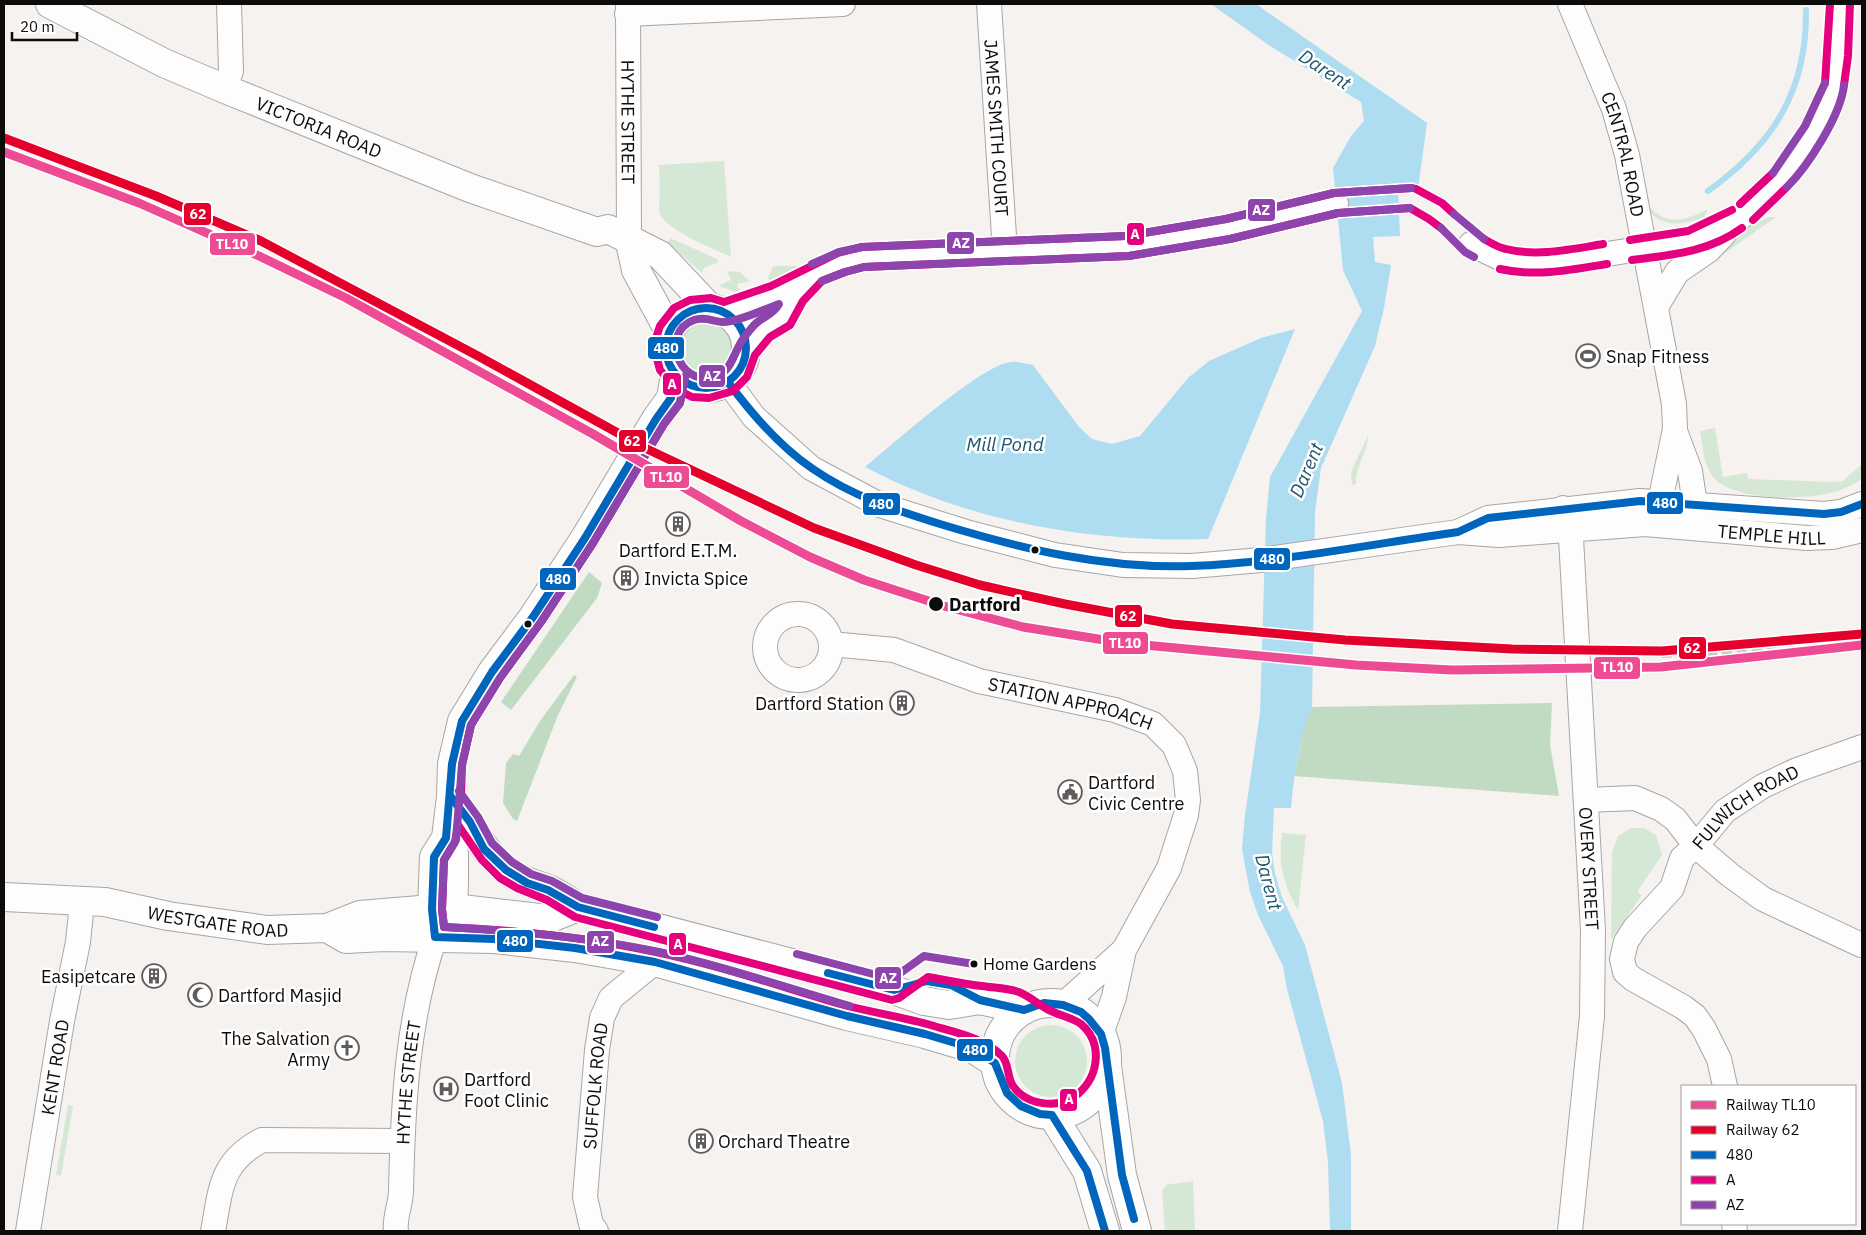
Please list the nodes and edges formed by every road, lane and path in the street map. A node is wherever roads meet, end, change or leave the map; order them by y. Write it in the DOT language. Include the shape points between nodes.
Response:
graph roads {
  1 [pos="50,4"];
  2 [pos="229,4"];
  3 [pos="843,4"];
  4 [pos="989,4"];
  5 [pos="1570,4"];
  6 [pos="1840,4"];
  7 [pos="628,9"];
  8 [pos="225,89"];
  9 [pos="1336,203"];
  10 [pos="1740,217"];
  11 [pos="597,232"];
  12 [pos="629,238"];
  13 [pos="1472,244"];
  14 [pos="1645,247"];
  15 [pos="1005,252"];
  16 [pos="636,270"];
  17 [pos="816,273"];
  18 [pos="1656,307"];
  19 [pos="717,310"];
  20 [pos="669,331"];
  21 [pos="746,350"];
  22 [pos="676,375"];
  23 [pos="728,382"];
  24 [pos="1674,429"];
  25 [pos="1660,502"];
  26 [pos="1862,504"];
  27 [pos="1695,505"];
  28 [pos="1566,519"];
  29 [pos="1680,526"];
  30 [pos="1862,530"];
  31 [pos="832,644"];
  32 [pos="1862,747"];
  33 [pos="451,797"];
  34 [pos="1586,800"];
  35 [pos="1696,846"];
  36 [pos="4,897"];
  37 [pos="82,903"];
  38 [pos="578,906"];
  39 [pos="443,909"];
  40 [pos="327,928"];
  41 [pos="435,937"];
  42 [pos="1861,945"];
  43 [pos="1124,950"];
  44 [pos="655,962"];
  45 [pos="1063,1004"];
  46 [pos="1024,1010"];
  47 [pos="1101,1034"];
  48 [pos="995,1063"];
  49 [pos="1106,1065"];
  50 [pos="1725,1085"];
  51 [pos="1052,1115"];
  52 [pos="402,1141"];
  53 [pos="28,1231"];
  54 [pos="213,1231"];
  55 [pos="396,1231"];
  56 [pos="596,1231"];
  57 [pos="1105,1231"];
  58 [pos="1137,1231"];
  59 [pos="1570,1231"];
  1 -- 8 [label="main road, VICTORIA ROAD" via="164,63"];
  2 -- 8 [label="street" via="231,71"];
  3 -- 7 [label="street"];
  4 -- 15 [label="street, JAMES SMITH COURT"];
  5 -- 14 [label="street, CENTRAL ROAD" via="1614,109 1627,155"];
  6 -- 10 [label="street" via="1834,88 1815,133 1789,171"];
  7 -- 12 [label="street, HYTHE STREET"];
  8 -- 11 [label="main road, VICTORIA ROAD" via="470,188"];
  9 -- 15 [label="street" via="1179,239 1127,246"];
  10 -- 14 [label="street" via="1691,242"];
  10 -- 18 [label="street" via="1709,250 1677,272"];
  11 -- 12 [label="main road, VICTORIA ROAD" via="608,229"];
  11 -- 16 [label="main road, VICTORIA ROAD" via="603,242"];
  12 -- 16 [label="main road, VICTORIA ROAD"];
  12 -- 19 [label="main road, VICTORIA ROAD" via="660,256"];
  13 -- 14 [label="street" via="1502,259 1531,262 1568,260"];
  14 -- 18 [label="street, CENTRAL ROAD"];
  15 -- 17 [label="street" via="862,257"];
  16 -- 20 [label="main road, VICTORIA ROAD"];
  17 -- 19 [label="street" via="775,295"];
  17 -- 21 [label="street" via="795,295 783,318 764,329"];
  18 -- 24 [label="street, CENTRAL ROAD" via="1674,404"];
  19 -- 20 [label="main road" via="692,310 679,317"];
  19 -- 21 [label="main road, VICTORIA ROAD" via="738,324"];
  20 -- 22 [label="main road" via="666,354"];
  21 -- 23 [label="main road" via="739,371"];
  22 -- 23 [label="main road" via="695,387 708,388"];
  22 -- 33 [label="main road" via="671,398 585,538 462,721 452,764"];
  23 -- 28 [label="street" via="754,417 811,468 880,504 966,532 1055,555 1114,564 1192,566 1261,560 1458,532 1499,535"];
  24 -- 25 [label="street, CENTRAL ROAD"];
  24 -- 27 [label="street, CENTRAL ROAD" via="1690,470"];
  25 -- 27 [label="street, TEMPLE HILL"];
  25 -- 28 [label="street, TEMPLE HILL" via="1640,501"];
  25 -- 29 [label="street"];
  26 -- 27 [label="street, TEMPLE HILL" via="1824,514"];
  27 -- 29 [label="street"];
  28 -- 29 [label="street, TEMPLE HILL"];
  28 -- 34 [label="street, OVERY STREET"];
  29 -- 30 [label="street, TEMPLE HILL" via="1808,538 1832,538"];
  31 -- 43 [label="street, STATION APPROACH" via="894,650 979,681 1126,714 1153,724 1165,734 1180,757 1185,772 1186,815 1168,868"];
  32 -- 35 [label="street, FULWICH ROAD" via="1763,786 1725,811"];
  33 -- 38 [label="main road" via="484,849 506,870 527,884 548,890"];
  33 -- 39 [label="main road" via="446,838 454,853"];
  34 -- 35 [label="street, FULWICH ROAD" via="1635,798 1661,808 1675,819"];
  34 -- 59 [label="street, OVERY STREET" via="1592,889 1592,1016"];
  35 -- 42 [label="street" via="1763,898"];
  35 -- 50 [label="street" via="1682,858 1672,888 1626,942 1622,963 1625,972 1633,979 1683,1007 1700,1022 1719,1059"];
  36 -- 37 [label="main road, WESTGATE ROAD"];
  37 -- 40 [label="main road, WESTGATE ROAD" via="105,902 168,916 267,930"];
  37 -- 53 [label="street, KENT ROAD" via="74,967 60,1030"];
  38 -- 39 [label="main road" via="548,918"];
  38 -- 46 [label="main road" via="894,990 924,1002 949,1005 980,1000"];
  39 -- 40 [label="main road, WESTGATE ROAD" via="360,915"];
  39 -- 41 [label="main road, HYTHE STREET"];
  40 -- 41 [label="main road" via="346,939"];
  41 -- 44 [label="main road" via="494,939 575,948"];
  41 -- 52 [label="street, HYTHE STREET" via="413,1015"];
  43 -- 45 [label="street, STATION APPROACH"];
  43 -- 47 [label="street, STATION APPROACH" via="1114,997"];
  44 -- 48 [label="main road" via="847,1016 925,1034 972,1048"];
  44 -- 56 [label="street, SUFFOLK ROAD" via="611,998 602,1018 585,1197 591,1224"];
  45 -- 46 [label="main road" via="1044,1003"];
  45 -- 47 [label="main road" via="1081,1012"];
  46 -- 48 [label="main road" via="1002,1032 995,1050"];
  47 -- 49 [label="main road" via="1106,1048"];
  48 -- 51 [label="main road" via="1002,1088 1016,1103 1034,1112"];
  49 -- 51 [label="main road" via="1096,1091 1084,1104 1069,1112"];
  49 -- 58 [label="main road" via="1122,1175"];
  51 -- 57 [label="main road" via="1087,1171"];
  52 -- 54 [label="street" via="262,1140 243,1150 228,1168"];
  52 -- 55 [label="street, HYTHE STREET" via="401,1199"];
}
